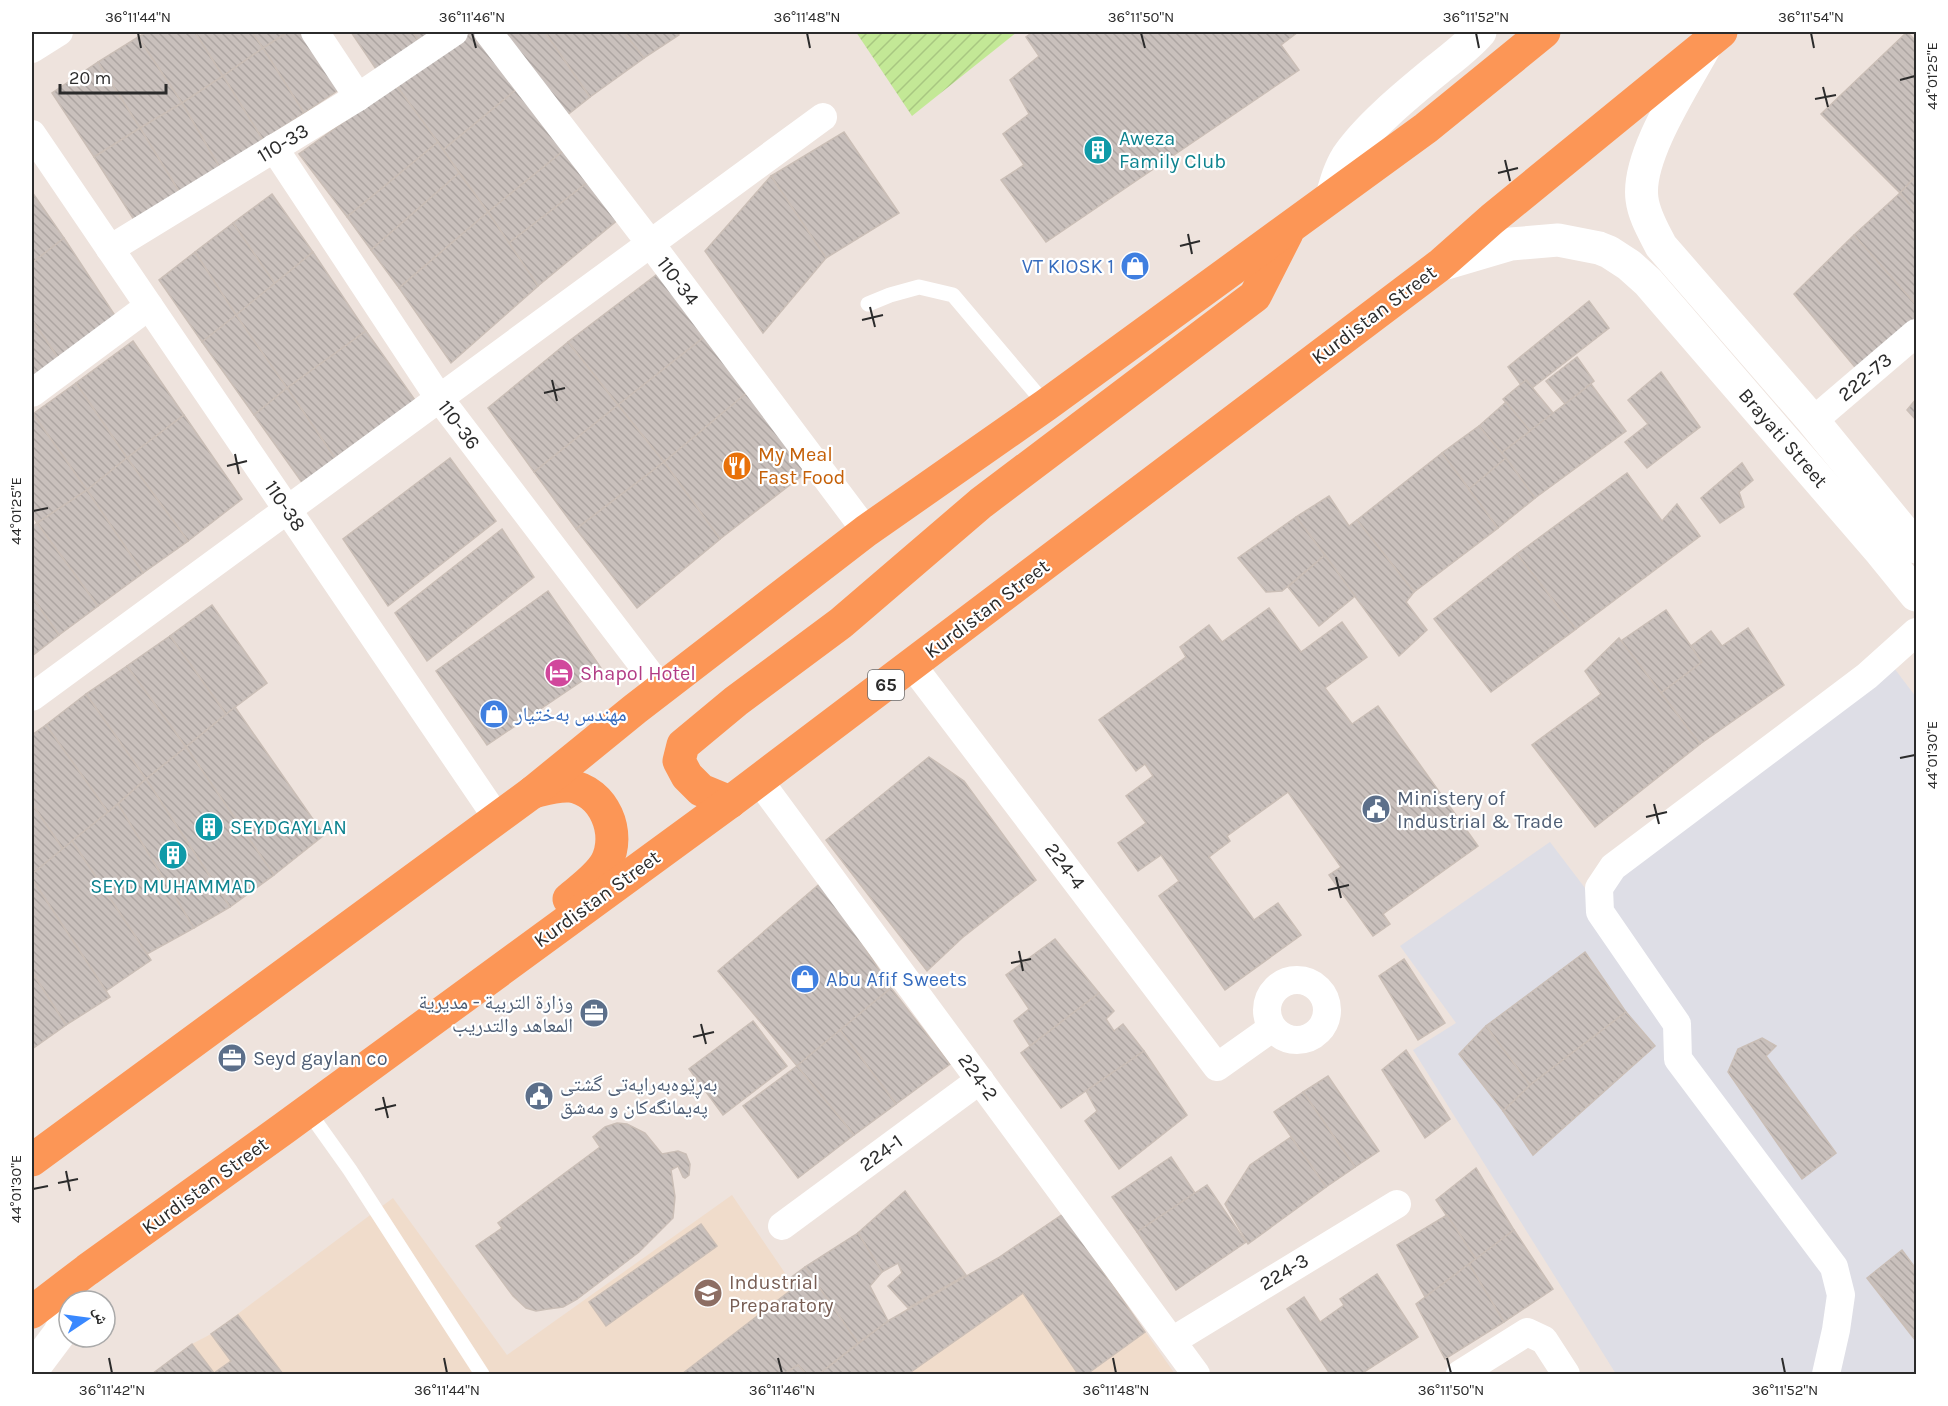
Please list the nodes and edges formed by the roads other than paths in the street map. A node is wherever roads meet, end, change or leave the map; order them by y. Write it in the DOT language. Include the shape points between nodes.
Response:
graph roads {
  1 [pos="59,32"];
  2 [pos="315,32"];
  3 [pos="454,32"];
  4 [pos="488,32"];
  5 [pos="1480,32"];
  6 [pos="1544,32"];
  7 [pos="1714,37"];
  8 [pos="32,49"];
  9 [pos="358,97"];
  10 [pos="823,117"];
  11 [pos="32,134"];
  12 [pos="274,148"];
  13 [pos="1332,196"];
  14 [pos="1291,226"];
  15 [pos="650,243"];
  16 [pos="110,249"];
  17 [pos="1440,265"];
  18 [pos="868,304"];
  19 [pos="149,306"];
  20 [pos="1917,333"];
  21 [pos="32,393"];
  22 [pos="439,398"];
  23 [pos="1046,405"];
  24 [pos="1813,421"];
  25 [pos="1788,443"];
  26 [pos="287,509"];
  27 [pos="866,531"];
  28 [pos="1917,547"];
  29 [pos="1917,595"];
  30 [pos="1917,632"];
  31 [pos="912,665"];
  32 [pos="661,689"];
  33 [pos="32,697"];
  34 [pos="758,779"];
  35 [pos="533,792"];
  36 [pos="730,802"];
  37 [pos="497,818"];
  38 [pos="518,958"];
  39 [pos="1272,1028"];
  40 [pos="980,1080"];
  41 [pos="308,1111"];
  42 [pos="32,1160"];
  43 [pos="1397,1204"];
  44 [pos="782,1226"];
  45 [pos="87,1270"];
  46 [pos="80,1289"];
  47 [pos="32,1312"];
  48 [pos="57,1337"];
  49 [pos="1172,1341"];
  50 [pos="32,1370"];
  51 [pos="482,1374"];
  52 [pos="1196,1374"];
  53 [pos="1460,1374"];
  54 [pos="1566,1374"];
  55 [pos="1826,1374"];
  1 -- 8 [label="street"];
  2 -- 9 [label="street"];
  3 -- 9 [label="street, 110-33"];
  4 -- 15 [label="street, 110-34"];
  5 -- 13 [label="main road" via="1358,142 1346,158"];
  6 -- 13 [label="highway" via="1426,128"];
  7 -- 17 [label="highway, Kurdistan Street / 65"];
  7 -- 24 [label="main road, Brayati Street" via="1654,140 1642,199 1661,246"];
  9 -- 12 [label="street, 110-33"];
  10 -- 15 [label="street"];
  11 -- 16 [label="street, 110-38"];
  12 -- 16 [label="street, 110-33"];
  12 -- 22 [label="street, 110-36"];
  13 -- 14 [label="highway"];
  14 -- 23 [label="highway"];
  14 -- 36 [label="highway" via="1255,296 981,503 841,622 683,745 679,760 687,776 700,790"];
  15 -- 22 [label="street"];
  15 -- 27 [label="street, 110-34"];
  16 -- 19 [label="street, 110-38"];
  17 -- 25 [label="main road, Brayati Street" via="1510,244 1558,240 1609,252 1648,282"];
  17 -- 31 [label="highway, Kurdistan Street / 65"];
  18 -- 23 [label="lane" via="919,287 953,295"];
  19 -- 21 [label="street"];
  19 -- 26 [label="street, 110-38"];
  20 -- 24 [label="street, 222-73"];
  22 -- 26 [label="street"];
  22 -- 32 [label="street, 110-36"];
  23 -- 27 [label="highway"];
  24 -- 25 [label="main road"];
  24 -- 28 [label="main road, Brayati Street"];
  25 -- 29 [label="main road, Brayati Street"];
  26 -- 33 [label="street"];
  26 -- 37 [label="street, 110-38"];
  27 -- 32 [label="highway"];
  30 -- 55 [label="street" via="1867,676 1613,867 1599,888 1600,912 1677,1024 1678,1059 1834,1267 1841,1295"];
  31 -- 34 [label="highway, Kurdistan Street / 65"];
  31 -- 39 [label="street, 224-4" via="1217,1067"];
  32 -- 35 [label="highway"];
  34 -- 36 [label="highway, Kurdistan Street / 65"];
  34 -- 40 [label="street, 224-2"];
  35 -- 37 [label="highway"];
  35 -- 38 [label="highway" via="571,786 586,792 608,816 612,848 595,876 528,935"];
  36 -- 38 [label="highway, Kurdistan Street / 65"];
  37 -- 42 [label="highway"];
  38 -- 41 [label="highway, Kurdistan Street / 65"];
  40 -- 44 [label="street, 224-1"];
  40 -- 49 [label="street, 224-2"];
  41 -- 45 [label="highway, Kurdistan Street / 65"];
  41 -- 51 [label="lane"];
  43 -- 49 [label="street, 224-3"];
  45 -- 46 [label="main road"];
  45 -- 47 [label="highway, Kurdistan Street / 65"];
  48 -- 50 [label="main road"];
  49 -- 52 [label="street, 224-2"];
  53 -- 54 [label="street" via="1527,1332 1544,1340"];
}
